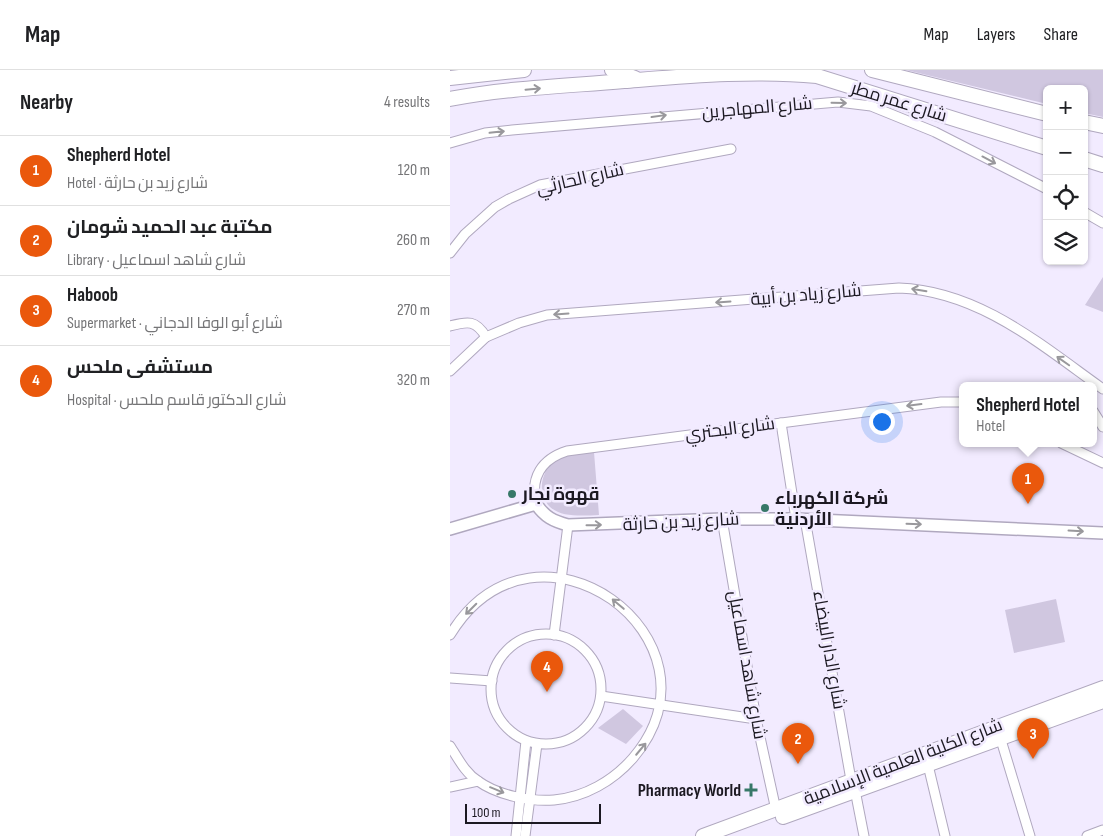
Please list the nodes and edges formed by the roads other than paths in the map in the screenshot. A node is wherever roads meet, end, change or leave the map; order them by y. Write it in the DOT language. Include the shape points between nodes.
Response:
graph roads {
  1 [pos="524,70"];
  2 [pos="612,70"];
  3 [pos="872,70"];
  4 [pos="450,78"];
  5 [pos="641,80"];
  6 [pos="450,99"];
  7 [pos="1043,113"];
  8 [pos="1088,123"];
  9 [pos="1103,126"];
  10 [pos="450,142"];
  11 [pos="1043,147"];
  12 [pos="731,149"];
  13 [pos="1088,160"];
  14 [pos="1103,165"];
  15 [pos="1043,187"];
  16 [pos="1088,214"];
  17 [pos="1103,223"];
  18 [pos="450,253"];
  19 [pos="450,326"];
  20 [pos="486,337"];
  21 [pos="450,371"];
  22 [pos="1093,382"];
  23 [pos="959,402"];
  24 [pos="781,423"];
  25 [pos="1069,447"];
  26 [pos="1103,463"];
  27 [pos="536,504"];
  28 [pos="722,519"];
  29 [pos="800,519"];
  30 [pos="568,526"];
  31 [pos="450,529"];
  32 [pos="1103,533"];
  33 [pos="561,577"];
  34 [pos="554,634"];
  35 [pos="450,635"];
  36 [pos="450,678"];
  37 [pos="492,681"];
  38 [pos="1103,688"];
  39 [pos="601,696"];
  40 [pos="1103,701"];
  41 [pos="659,704"];
  42 [pos="756,719"];
  43 [pos="1001,740"];
  44 [pos="526,741"];
  45 [pos="536,744"];
  46 [pos="450,746"];
  47 [pos="928,765"];
  48 [pos="478,781"];
  49 [pos="853,785"];
  50 [pos="450,788"];
  51 [pos="520,796"];
  52 [pos="530,798"];
  53 [pos="776,810"];
  54 [pos="1103,830"];
  55 [pos="516,836"];
  56 [pos="525,836"];
  57 [pos="703,836"];
  58 [pos="731,836"];
  59 [pos="864,836"];
  60 [pos="946,836"];
  61 [pos="1030,836"];
  62 [pos="1087,836"];
  1 -- 4 [label="main road"];
  2 -- 5 [label="main road"];
  3 -- 7 [label="main road, شارع عمر مطر"];
  6 -- 5 [label="main road, شارع عمر مطر, one-way"];
  5 -- 11 [label="main road, شارع عمر مطر" via="763,70 799,73"];
  8 -- 9 [label="main road"];
  10 -- 15 [label="street, شارع المهاجرين, one-way" via="512,130 838,102 871,106 935,132"];
  12 -- 18 [label="street, شارع الحارثي" via="540,185 495,207 465,234"];
  13 -- 14 [label="main road"];
  16 -- 17 [label="street"];
  19 -- 20 [label="street" via="475,324"];
  20 -- 21 [label="street"];
  22 -- 20 [label="street, شارع زياد بن أبية, one-way" via="990,313 944,294 912,288 547,315"];
  23 -- 24 [label="street, شارع البحتري, one-way"];
  24 -- 27 [label="street, شارع البحتري" via="567,451 555,455 539,469 535,480"];
  24 -- 29 [label="street, شارع الدار البيضاء"];
  25 -- 26 [label="street"];
  27 -- 30 [label="street, شارع زيد بن حارثة" via="542,514"];
  27 -- 31 [label="street"];
  28 -- 29 [label="street, شارع زيد بن حارثة"];
  30 -- 28 [label="street, شارع زيد بن حارثة, one-way"];
  28 -- 42 [label="street, شارع شاهد اسماعيل"];
  29 -- 32 [label="street, شارع زيد بن حارثة, one-way"];
  29 -- 49 [label="street, شارع الدار البيضاء"];
  30 -- 33 [label="street"];
  33 -- 34 [label="street"];
  33 -- 35 [label="street, one-way" via="532,578 495,590 475,605"];
  41 -- 33 [label="street, one-way" via="660,683 655,655 637,624 621,605 600,591"];
  34 -- 37 [label="street" via="532,636 513,645 499,661"];
  34 -- 39 [label="street" via="577,643 594,661 600,678"];
  36 -- 37 [label="street"];
  37 -- 44 [label="street" via="491,696 496,711 504,724"];
  38 -- 49 [label="main road, شارع الكلية العلمية الإسلامية"];
  39 -- 41 [label="street"];
  39 -- 45 [label="street" via="592,719 574,736 551,744"];
  40 -- 43 [label="main road, شارع الكلية العلمية الإسلامية"];
  41 -- 42 [label="street"];
  52 -- 41 [label="street, one-way" via="554,800 582,794 605,783 625,767 646,743"];
  42 -- 53 [label="street, شارع شاهد اسماعيل"];
  43 -- 47 [label="main road, شارع الكلية العلمية الإسلامية"];
  43 -- 61 [label="street"];
  44 -- 45 [label="street"];
  44 -- 51 [label="street"];
  45 -- 52 [label="street"];
  46 -- 48 [label="street" via="464,768"];
  47 -- 49 [label="main road, شارع الكلية العلمية الإسلامية"];
  47 -- 60 [label="street"];
  48 -- 50 [label="street"];
  48 -- 51 [label="street, one-way" via="499,792"];
  49 -- 53 [label="main road, شارع الكلية العلمية الإسلامية"];
  49 -- 58 [label="main road, شارع الكلية العلمية الإسلامية"];
  49 -- 59 [label="street, شارع الدار البيضاء"];
  51 -- 52 [label="street"];
  51 -- 55 [label="street"];
  52 -- 56 [label="street"];
  53 -- 57 [label="main road, شارع الكلية العلمية الإسلامية"];
  54 -- 62 [label="street"];
}
